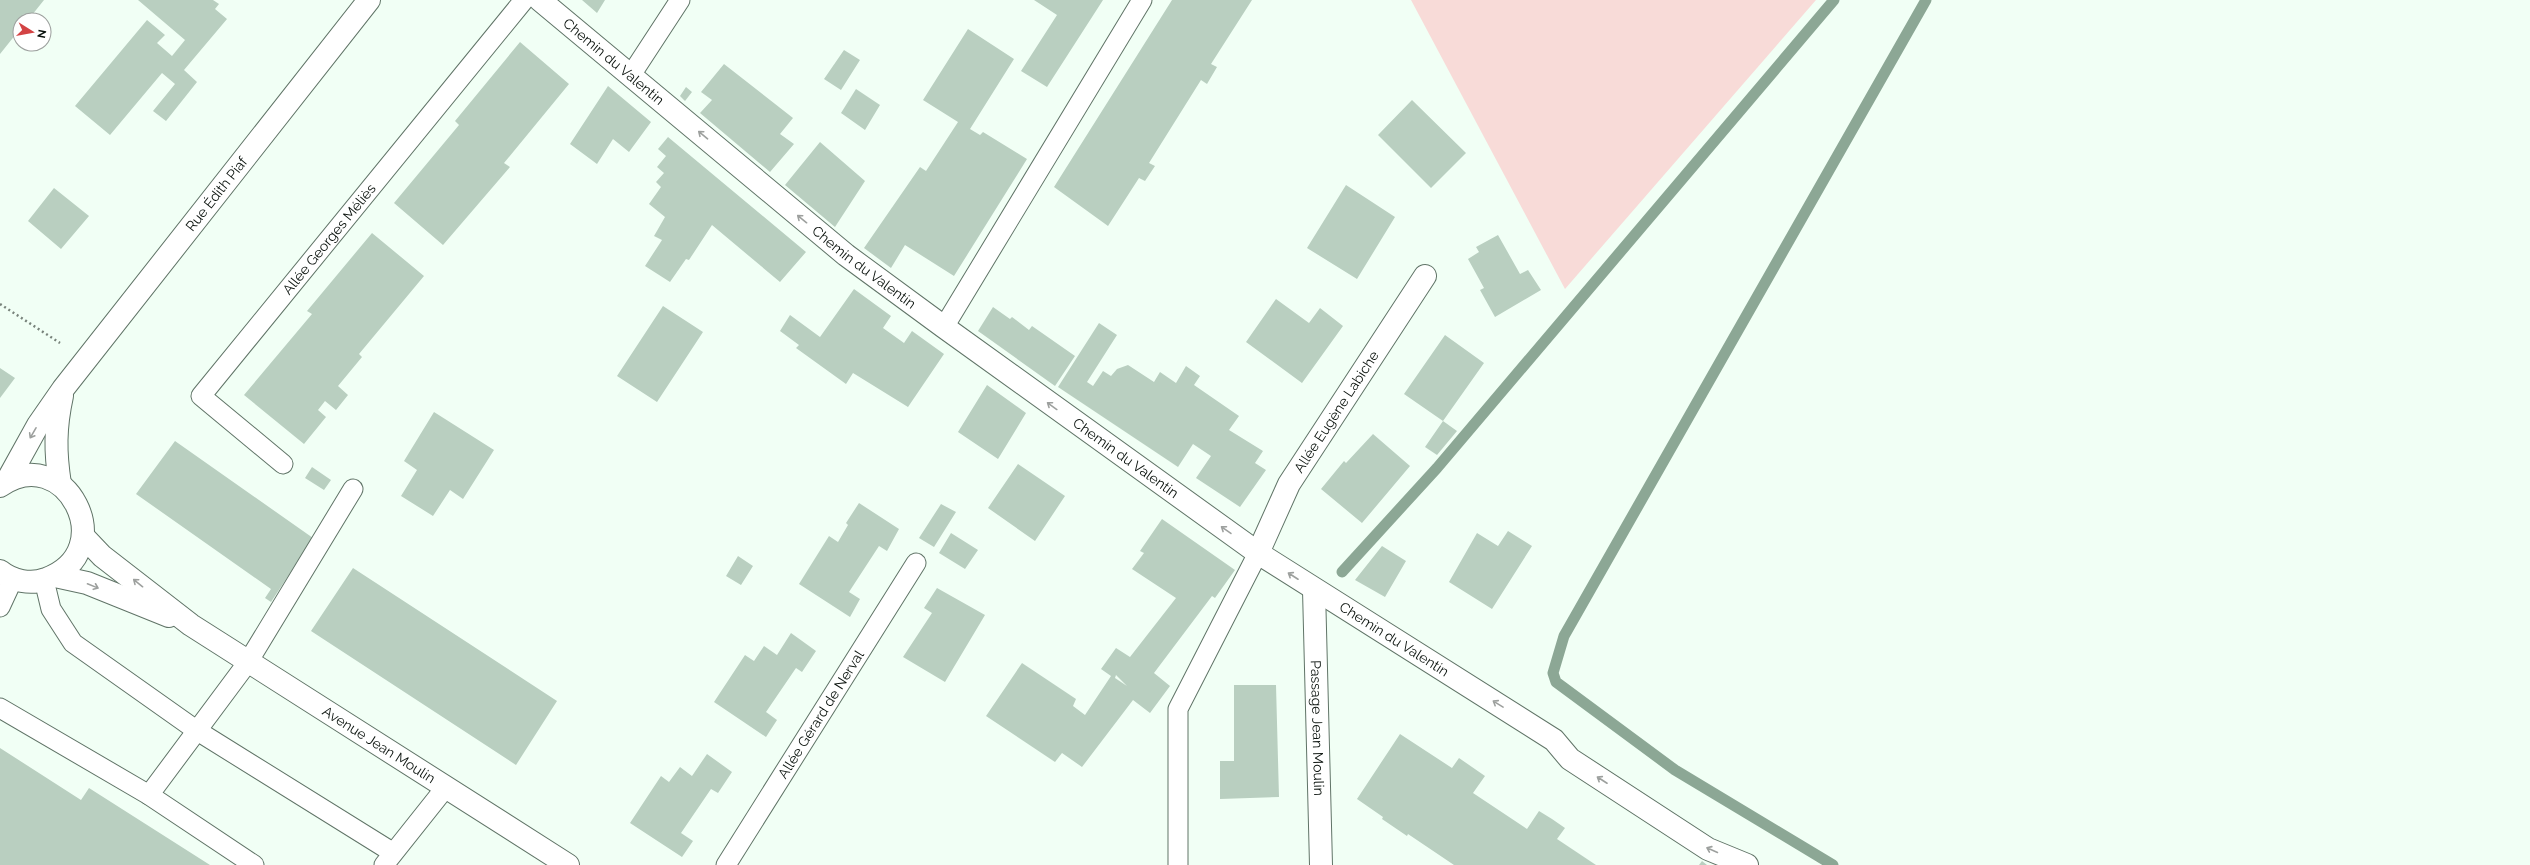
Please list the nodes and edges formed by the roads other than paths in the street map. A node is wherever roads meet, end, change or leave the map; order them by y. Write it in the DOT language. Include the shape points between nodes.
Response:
graph roads {
  1 [pos="369,0"];
  2 [pos="524,0"];
  3 [pos="540,0"];
  4 [pos="680,0"];
  5 [pos="1142,0"];
  6 [pos="631,75"];
  7 [pos="1425,276"];
  8 [pos="944,327"];
  9 [pos="63,389"];
  10 [pos="283,464"];
  11 [pos="60,484"];
  12 [pos="2,485"];
  13 [pos="353,489"];
  14 [pos="83,536"];
  15 [pos="1258,553"];
  16 [pos="916,563"];
  17 [pos="4,575"];
  18 [pos="49,578"];
  19 [pos="1314,590"];
  20 [pos="0,607"];
  21 [pos="191,625"];
  22 [pos="248,662"];
  23 [pos="0,708"];
  24 [pos="196,730"];
  25 [pos="446,787"];
  26 [pos="149,796"];
  27 [pos="388,859"];
  28 [pos="254,865"];
  29 [pos="568,865"];
  30 [pos="726,865"];
  31 [pos="1178,865"];
  32 [pos="1321,865"];
  33 [pos="1747,865"];
  1 -- 9 [label="street, Rue Édith Piaf"];
  2 -- 10 [label="lane, Allée Georges Méliès" via="201,396"];
  3 -- 6 [label="street, Chemin du Valentin"];
  4 -- 6 [label="lane"];
  5 -- 8 [label="lane"];
  8 -- 6 [label="street, Chemin du Valentin, one-way" via="846,255"];
  7 -- 15 [label="street, Allée Eugène Labiche" via="1289,484"];
  15 -- 8 [label="street, Chemin du Valentin, one-way"];
  9 -- 11 [label="street, Rue Édith Piaf" via="56,427 56,457"];
  9 -- 12 [label="street, Rue Édith Piaf, one-way"];
  11 -- 12 [label="street" via="43,476 25,476"];
  11 -- 14 [label="street" via="71,494 79,507 83,521"];
  13 -- 22 [label="lane"];
  14 -- 18 [label="street" via="71,564"];
  21 -- 14 [label="street, Avenue Jean Moulin, one-way" via="102,556"];
  19 -- 15 [label="street, Chemin du Valentin, one-way"];
  15 -- 31 [label="lane" via="1178,709"];
  16 -- 30 [label="lane, Allée Gérard de Nerval"];
  17 -- 18 [label="street, Avenue Jean Moulin" via="34,582"];
  17 -- 20 [label="lane"];
  18 -- 21 [label="street, Avenue Jean Moulin, one-way" via="87,583"];
  18 -- 24 [label="lane" via="51,609 73,643"];
  19 -- 32 [label="street, Passage Jean Moulin"];
  33 -- 19 [label="street, Chemin du Valentin, one-way" via="1708,849 1570,759 1554,740"];
  21 -- 22 [label="street, Avenue Jean Moulin"];
  22 -- 24 [label="lane"];
  22 -- 25 [label="street, Avenue Jean Moulin"];
  23 -- 26 [label="lane"];
  24 -- 26 [label="lane"];
  24 -- 27 [label="lane"];
  25 -- 27 [label="lane"];
  25 -- 29 [label="street, Avenue Jean Moulin"];
  26 -- 28 [label="lane"];
}
